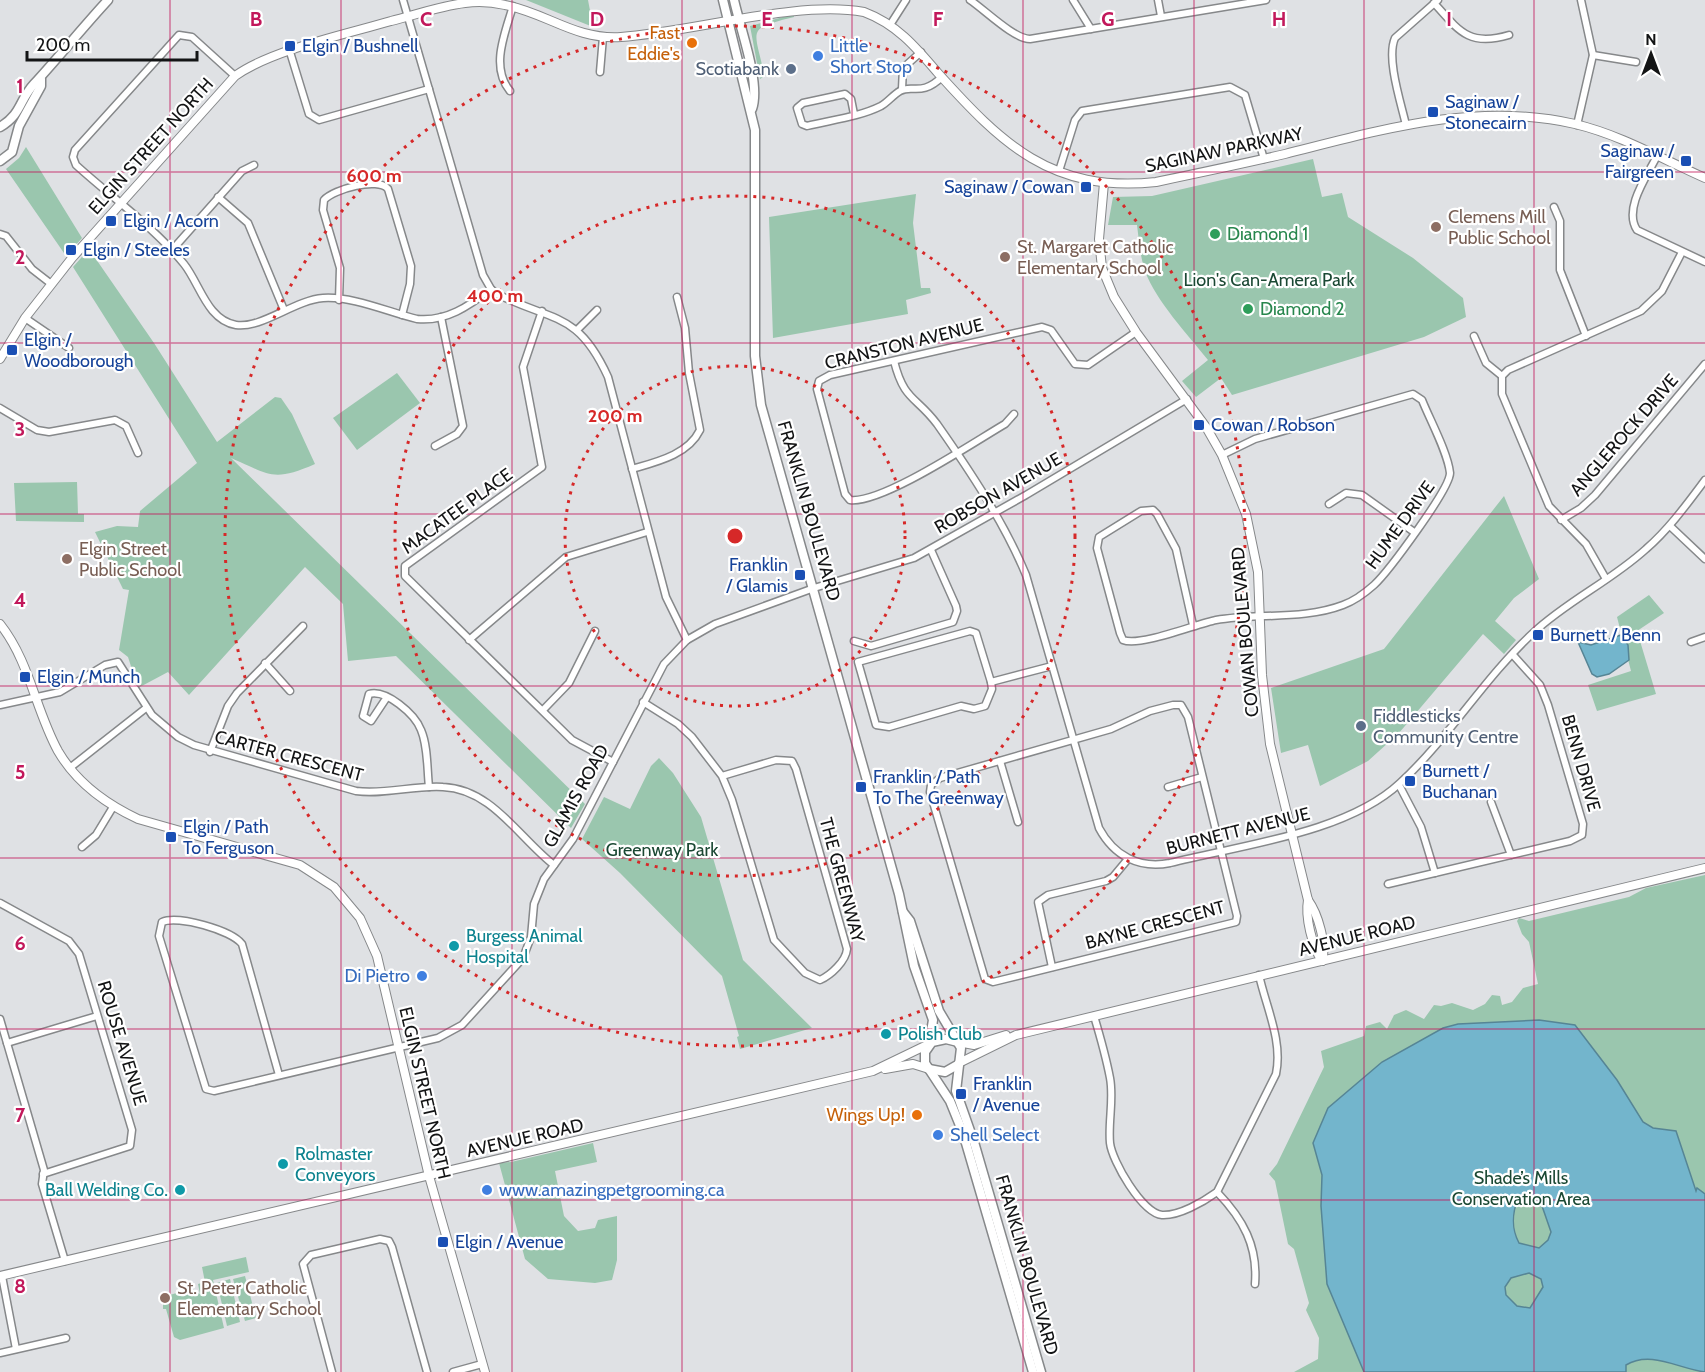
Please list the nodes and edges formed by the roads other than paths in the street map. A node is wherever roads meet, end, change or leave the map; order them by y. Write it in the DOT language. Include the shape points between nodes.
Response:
graph roads {
  1 [pos="108,0"];
  2 [pos="403,0"];
  3 [pos="723,0"];
  4 [pos="734,0"];
  5 [pos="906,0"];
  6 [pos="970,0"];
  7 [pos="1073,0"];
  8 [pos="1158,0"];
  9 [pos="1266,0"];
  10 [pos="1581,0"];
  11 [pos="1436,2"];
  12 [pos="1233,3"];
  13 [pos="513,6"];
  14 [pos="738,16"];
  15 [pos="1161,16"];
  16 [pos="408,17"];
  17 [pos="727,18"];
  18 [pos="890,25"];
  19 [pos="1091,29"];
  20 [pos="1509,35"];
  21 [pos="603,37"];
  22 [pos="290,52"];
  23 [pos="921,52"];
  24 [pos="1593,55"];
  25 [pos="1636,62"];
  26 [pos="600,72"];
  27 [pos="235,76"];
  28 [pos="942,77"];
  29 [pos="41,79"];
  30 [pos="429,89"];
  31 [pos="902,89"];
  32 [pos="510,91"];
  33 [pos="752,109"];
  34 [pos="854,114"];
  35 [pos="1406,125"];
  36 [pos="1577,125"];
  37 [pos="0,127"];
  38 [pos="14,142"];
  39 [pos="1657,156"];
  40 [pos="1264,159"];
  41 [pos="0,161"];
  42 [pos="254,165"];
  43 [pos="1059,171"];
  44 [pos="1705,178"];
  45 [pos="1104,183"];
  46 [pos="218,197"];
  47 [pos="119,204"];
  48 [pos="1554,207"];
  49 [pos="0,234"];
  50 [pos="172,250"];
  51 [pos="1682,252"];
  52 [pos="1705,262"];
  53 [pos="50,284"];
  54 [pos="491,289"];
  55 [pos="677,297"];
  56 [pos="339,300"];
  57 [pos="284,310"];
  58 [pos="542,310"];
  59 [pos="597,310"];
  60 [pos="402,315"];
  61 [pos="441,317"];
  62 [pos="25,318"];
  63 [pos="577,330"];
  64 [pos="1136,332"];
  65 [pos="1474,336"];
  66 [pos="1586,336"];
  67 [pos="69,348"];
  68 [pos="0,359"];
  69 [pos="894,361"];
  70 [pos="1705,364"];
  71 [pos="1502,376"];
  72 [pos="1187,399"];
  73 [pos="0,408"];
  74 [pos="1014,414"];
  75 [pos="435,446"];
  76 [pos="956,452"];
  77 [pos="138,453"];
  78 [pos="1222,455"];
  79 [pos="632,469"];
  80 [pos="1705,480"];
  81 [pos="1329,504"];
  82 [pos="994,513"];
  83 [pos="1561,520"];
  84 [pos="1670,526"];
  85 [pos="647,532"];
  86 [pos="1414,532"];
  87 [pos="931,550"];
  88 [pos="1705,559"];
  89 [pos="1606,579"];
  90 [pos="814,588"];
  91 [pos="1261,616"];
  92 [pos="0,624"];
  93 [pos="1193,625"];
  94 [pos="303,626"];
  95 [pos="596,631"];
  96 [pos="1705,637"];
  97 [pos="469,640"];
  98 [pos="687,640"];
  99 [pos="854,641"];
  100 [pos="1691,642"];
  101 [pos="1513,655"];
  102 [pos="265,663"];
  103 [pos="1052,666"];
  104 [pos="991,682"];
  105 [pos="290,692"];
  106 [pos="387,697"];
  107 [pos="37,698"];
  108 [pos="643,702"];
  109 [pos="0,705"];
  110 [pos="146,708"];
  111 [pos="543,710"];
  112 [pos="1073,740"];
  113 [pos="210,752"];
  114 [pos="1000,761"];
  115 [pos="613,762"];
  116 [pos="71,767"];
  117 [pos="722,776"];
  118 [pos="1202,777"];
  119 [pos="1399,785"];
  120 [pos="429,787"];
  121 [pos="1168,787"];
  122 [pos="1491,802"];
  123 [pos="113,807"];
  124 [pos="1018,822"];
  125 [pos="1292,833"];
  126 [pos="82,847"];
  127 [pos="1220,851"];
  128 [pos="1511,855"];
  129 [pos="1128,859"];
  130 [pos="554,865"];
  131 [pos="1705,867"];
  132 [pos="1435,873"];
  133 [pos="1388,884"];
  134 [pos="0,903"];
  135 [pos="903,912"];
  136 [pos="1322,961"];
  137 [pos="1052,967"];
  138 [pos="1259,975"];
  139 [pos="97,1016"];
  140 [pos="1094,1016"];
  141 [pos="0,1019"];
  142 [pos="1016,1035"];
  143 [pos="958,1042"];
  144 [pos="7,1043"];
  145 [pos="929,1044"];
  146 [pos="399,1047"];
  147 [pos="959,1063"];
  148 [pos="881,1069"];
  149 [pos="929,1069"];
  150 [pos="279,1075"];
  151 [pos="44,1174"];
  152 [pos="429,1176"];
  153 [pos="1216,1192"];
  154 [pos="65,1261"];
  155 [pos="1,1276"];
  156 [pos="1256,1284"];
  157 [pos="66,1338"];
  158 [pos="16,1349"];
  159 [pos="0,1353"];
  160 [pos="483,1368"];
  161 [pos="332,1372"];
  162 [pos="427,1372"];
  163 [pos="453,1372"];
  164 [pos="1033,1372"];
  165 [pos="1041,1372"];
  1 -- 29 [label="main road"];
  2 -- 16 [label="street"];
  3 -- 17 [label="main road, FRANKLIN BOULEVARD"];
  4 -- 14 [label="main road, FRANKLIN BOULEVARD"];
  5 -- 18 [label="street"];
  6 -- 19 [label="street" via="1019,39"];
  7 -- 19 [label="street"];
  8 -- 15 [label="street"];
  9 -- 12 [label="street"];
  10 -- 24 [label="street"];
  11 -- 20 [label="street" via="1465,36 1494,39"];
  11 -- 35 [label="street" via="1393,43 1392,56"];
  12 -- 15 [label="street"];
  13 -- 16 [label="street, ELGIN STREET NORTH" via="466,3"];
  13 -- 21 [label="street, ELGIN STREET NORTH" via="576,32"];
  13 -- 32 [label="street" via="500,52 500,74"];
  14 -- 17 [label="street, SAGINAW PARKWAY"];
  14 -- 18 [label="street, SAGINAW PARKWAY" via="796,3 833,3 861,10"];
  14 -- 33 [label="main road, FRANKLIN BOULEVARD" via="755,100"];
  15 -- 19 [label="street"];
  16 -- 22 [label="street, ELGIN STREET NORTH"];
  16 -- 30 [label="street"];
  17 -- 21 [label="street, ELGIN STREET NORTH"];
  17 -- 33 [label="main road, FRANKLIN BOULEVARD"];
  18 -- 23 [label="street, SAGINAW PARKWAY"];
  21 -- 26 [label="street"];
  22 -- 27 [label="street, ELGIN STREET NORTH" via="258,62"];
  22 -- 30 [label="street" via="309,114 319,120"];
  23 -- 28 [label="street, SAGINAW PARKWAY"];
  23 -- 31 [label="street" via="903,68"];
  24 -- 25 [label="street"];
  24 -- 36 [label="street"];
  27 -- 47 [label="street, ELGIN STREET NORTH"];
  27 -- 47 [label="street" via="192,36 179,35 168,46 74,153 76,165"];
  28 -- 31 [label="street" via="926,89"];
  28 -- 43 [label="street, SAGINAW PARKWAY" via="1003,140"];
  29 -- 37 [label="main road" via="34,83 17,114"];
  29 -- 38 [label="main road"];
  30 -- 54 [label="street" via="483,275"];
  31 -- 34 [label="street" via="883,105"];
  33 -- 90 [label="main road, FRANKLIN BOULEVARD" via="756,167 755,356 761,405"];
  34 -- 34 [label="street" via="807,126 798,118 797,108 844,94 851,99"];
  35 -- 36 [label="street, SAGINAW PARKWAY" via="1457,116 1506,114"];
  35 -- 40 [label="street, SAGINAW PARKWAY"];
  36 -- 39 [label="street, SAGINAW PARKWAY"];
  37 -- 38 [label="main road" via="9,132"];
  38 -- 41 [label="main road" via="10,155"];
  39 -- 44 [label="street, SAGINAW PARKWAY"];
  39 -- 51 [label="street" via="1632,209 1632,223 1638,230"];
  40 -- 43 [label="street" via="1245,95 1237,88 1223,88 1082,111 1075,120"];
  40 -- 45 [label="street, SAGINAW PARKWAY" via="1156,182"];
  42 -- 46 [label="street" via="242,171"];
  43 -- 45 [label="street, SAGINAW PARKWAY"];
  45 -- 64 [label="street, COWAN BOULEVARD" via="1099,239 1102,267 1114,297"];
  46 -- 50 [label="street"];
  46 -- 57 [label="street" via="248,224"];
  47 -- 50 [label="street"];
  47 -- 53 [label="street, ELGIN STREET NORTH"];
  48 -- 66 [label="street" via="1560,221 1560,270"];
  49 -- 53 [label="street"];
  50 -- 57 [label="street" via="213,312 224,321 247,325"];
  51 -- 52 [label="street"];
  51 -- 66 [label="street" via="1662,291 1649,305"];
  53 -- 62 [label="street, ELGIN STREET NORTH"];
  54 -- 58 [label="street"];
  54 -- 61 [label="street" via="468,307"];
  55 -- 79 [label="street" via="700,430 669,458"];
  56 -- 57 [label="street" via="315,300"];
  56 -- 60 [label="street"];
  56 -- 60 [label="street" via="340,268 323,210 324,200 331,194 382,183 388,189 411,266"];
  58 -- 63 [label="street"];
  58 -- 97 [label="street, MACATEE PLACE" via="523,367 542,467 405,566 405,576"];
  59 -- 63 [label="street"];
  60 -- 61 [label="street" via="423,320"];
  61 -- 75 [label="street" via="463,426 457,434"];
  62 -- 67 [label="street"];
  62 -- 68 [label="street, ELGIN STREET NORTH"];
  63 -- 79 [label="street" via="608,377"];
  64 -- 69 [label="street, CRANSTON AVENUE" via="1080,367 1051,330 1042,327"];
  64 -- 72 [label="street, COWAN BOULEVARD"];
  65 -- 71 [label="street" via="1486,363"];
  66 -- 71 [label="street"];
  69 -- 76 [label="street, BURNETT AVENUE" via="903,391 934,422"];
  69 -- 76 [label="street, CRANSTON AVENUE" via="819,381 819,398 845,494 856,501 888,491"];
  70 -- 83 [label="street, ANGLEROCK DRIVE" via="1595,495"];
  71 -- 83 [label="street" via="1502,394 1549,506"];
  72 -- 78 [label="street, COWAN BOULEVARD"];
  72 -- 82 [label="street, ROBSON AVENUE"];
  73 -- 77 [label="street" via="37,430 49,432 115,420 126,426"];
  74 -- 76 [label="street" via="1005,424"];
  76 -- 82 [label="street, BURNETT AVENUE"];
  78 -- 86 [label="street, HUME DRIVE" via="1262,436 1407,393 1418,396 1450,472 1446,488"];
  78 -- 91 [label="street, COWAN BOULEVARD" via="1250,532"];
  79 -- 85 [label="street"];
  80 -- 84 [label="street, BURNETT AVENUE"];
  81 -- 86 [label="street" via="1346,493 1362,495"];
  82 -- 87 [label="street, ROBSON AVENUE"];
  82 -- 103 [label="street, BURNETT AVENUE" via="1015,547 1026,575"];
  83 -- 89 [label="street" via="1586,544"];
  84 -- 88 [label="street"];
  84 -- 89 [label="street, BURNETT AVENUE"];
  85 -- 97 [label="street" via="566,557"];
  85 -- 98 [label="street" via="669,606"];
  86 -- 91 [label="street, HUME DRIVE" via="1375,584 1357,598 1330,609"];
  87 -- 90 [label="street, ROBSON AVENUE" via="893,566"];
  87 -- 99 [label="street" via="956,606 953,621 871,646"];
  89 -- 101 [label="street, BURNETT AVENUE" via="1533,633"];
  90 -- 98 [label="street, GLAMIS ROAD" via="715,624"];
  90 -- 135 [label="main road, FRANKLIN BOULEVARD"];
  91 -- 93 [label="street, HUME DRIVE"];
  91 -- 125 [label="street, COWAN BOULEVARD" via="1269,734"];
  92 -- 107 [label="street, ELGIN STREET NORTH" via="23,659"];
  93 -- 93 [label="street, HUME DRIVE" via="1176,549 1157,514 1142,511 1099,537 1097,548 1124,640 1138,641"];
  94 -- 102 [label="street"];
  95 -- 111 [label="street" via="569,683"];
  96 -- 100 [label="street"];
  97 -- 111 [label="street, MACATEE PLACE"];
  98 -- 108 [label="street, GLAMIS ROAD" via="664,664"];
  101 -- 119 [label="street, BURNETT AVENUE"];
  101 -- 128 [label="street, BENN DRIVE" via="1540,685 1583,829 1579,838"];
  102 -- 105 [label="street"];
  102 -- 113 [label="street" via="228,706"];
  103 -- 104 [label="street"];
  103 -- 112 [label="street, BURNETT AVENUE"];
  104 -- 104 [label="street" via="992,689 980,709 961,706 882,728 874,721 858,662 970,631 976,633"];
  106 -- 106 [label="street" via="375,718 364,720 362,713 369,694 376,692"];
  106 -- 120 [label="street" via="421,727"];
  107 -- 109 [label="street"];
  107 -- 110 [label="street, CARTER CRESCENT" via="65,690 105,665 118,662"];
  107 -- 116 [label="street, ELGIN STREET NORTH" via="58,751"];
  108 -- 115 [label="street, GLAMIS ROAD"];
  108 -- 117 [label="street, THE GREENWAY" via="692,737"];
  110 -- 113 [label="street, CARTER CRESCENT" via="178,737"];
  110 -- 116 [label="street"];
  111 -- 115 [label="street, MACATEE PLACE" via="572,740"];
  112 -- 114 [label="street, BAYNE CRESCENT"];
  112 -- 118 [label="street, BAYNE CRESCENT" via="1112,729 1150,711 1181,705 1188,717"];
  112 -- 129 [label="street, BURNETT AVENUE" via="1099,828 1107,842"];
  113 -- 120 [label="street, CARTER CRESCENT" via="356,791 379,793"];
  114 -- 124 [label="street"];
  114 -- 137 [label="street, BAYNE CRESCENT" via="935,780 930,792 985,979 993,982"];
  115 -- 130 [label="street, GLAMIS ROAD" via="573,839"];
  116 -- 123 [label="street, ELGIN STREET NORTH"];
  117 -- 117 [label="street, THE GREENWAY" via="774,940 811,978 826,978 845,957 847,949 792,761 776,760"];
  118 -- 121 [label="street"];
  118 -- 127 [label="street, BAYNE CRESCENT"];
  119 -- 125 [label="street, BURNETT AVENUE" via="1347,818"];
  119 -- 132 [label="street" via="1421,827"];
  120 -- 130 [label="street, CARTER CRESCENT" via="463,790 487,802"];
  122 -- 128 [label="street"];
  123 -- 126 [label="street" via="96,835"];
  123 -- 146 [label="street, ELGIN STREET NORTH" via="165,828 284,858 334,887 360,918 372,942"];
  125 -- 127 [label="street, BURNETT AVENUE"];
  125 -- 136 [label="street, COWAN BOULEVARD" via="1325,951"];
  127 -- 129 [label="street, BURNETT AVENUE" via="1158,865"];
  127 -- 137 [label="street, BAYNE CRESCENT" via="1236,921"];
  128 -- 132 [label="street, BENN DRIVE"];
  129 -- 137 [label="street" via="1106,881 1048,895 1038,902"];
  130 -- 146 [label="street, GLAMIS ROAD" via="537,895 528,948 515,970 454,1031"];
  131 -- 136 [label="street, AVENUE ROAD"];
  132 -- 133 [label="street, BENN DRIVE"];
  134 -- 139 [label="street, ROUSE AVENUE" via="69,941 79,954"];
  135 -- 143 [label="main road, FRANKLIN BOULEVARD" via="910,921 939,1011"];
  135 -- 145 [label="main road, FRANKLIN BOULEVARD" via="914,966 933,1020"];
  136 -- 138 [label="street, AVENUE ROAD"];
  138 -- 140 [label="street, AVENUE ROAD"];
  138 -- 153 [label="street" via="1277,1042 1276,1074"];
  139 -- 144 [label="street"];
  139 -- 151 [label="street, ROUSE AVENUE" via="132,1130 130,1146"];
  140 -- 142 [label="street, AVENUE ROAD"];
  140 -- 153 [label="street" via="1110,1080 1110,1144 1131,1187 1151,1210 1163,1215 1206,1200"];
  141 -- 144 [label="street"];
  142 -- 143 [label="street, AVENUE ROAD" via="974,1045"];
  142 -- 147 [label="street, AVENUE ROAD"];
  143 -- 145 [label="main road" via="940,1039"];
  143 -- 147 [label="main road" via="962,1053"];
  144 -- 151 [label="street"];
  145 -- 148 [label="street, AVENUE ROAD"];
  145 -- 149 [label="main road" via="924,1058"];
  146 -- 150 [label="street, GLAMIS ROAD"];
  146 -- 152 [label="street, ELGIN STREET NORTH"];
  147 -- 149 [label="main road" via="945,1072"];
  147 -- 165 [label="main road, FRANKLIN BOULEVARD" via="956,1091"];
  148 -- 149 [label="street, AVENUE ROAD" via="913,1064"];
  148 -- 152 [label="street, AVENUE ROAD"];
  149 -- 164 [label="main road, FRANKLIN BOULEVARD" via="950,1101 963,1133"];
  150 -- 150 [label="street, GLAMIS ROAD" via="214,1091 206,1089 159,936 162,922 176,920 226,932 242,944"];
  151 -- 154 [label="street" via="42,1184"];
  152 -- 154 [label="street, AVENUE ROAD"];
  152 -- 160 [label="street, ELGIN STREET NORTH"];
  153 -- 156 [label="street" via="1244,1225"];
  154 -- 155 [label="street, AVENUE ROAD"];
  155 -- 158 [label="street"];
  157 -- 158 [label="street"];
  158 -- 159 [label="street"];
  160 -- 163 [label="street"];
  161 -- 162 [label="street" via="303,1264 311,1255 380,1239 389,1241 392,1247"];
}
